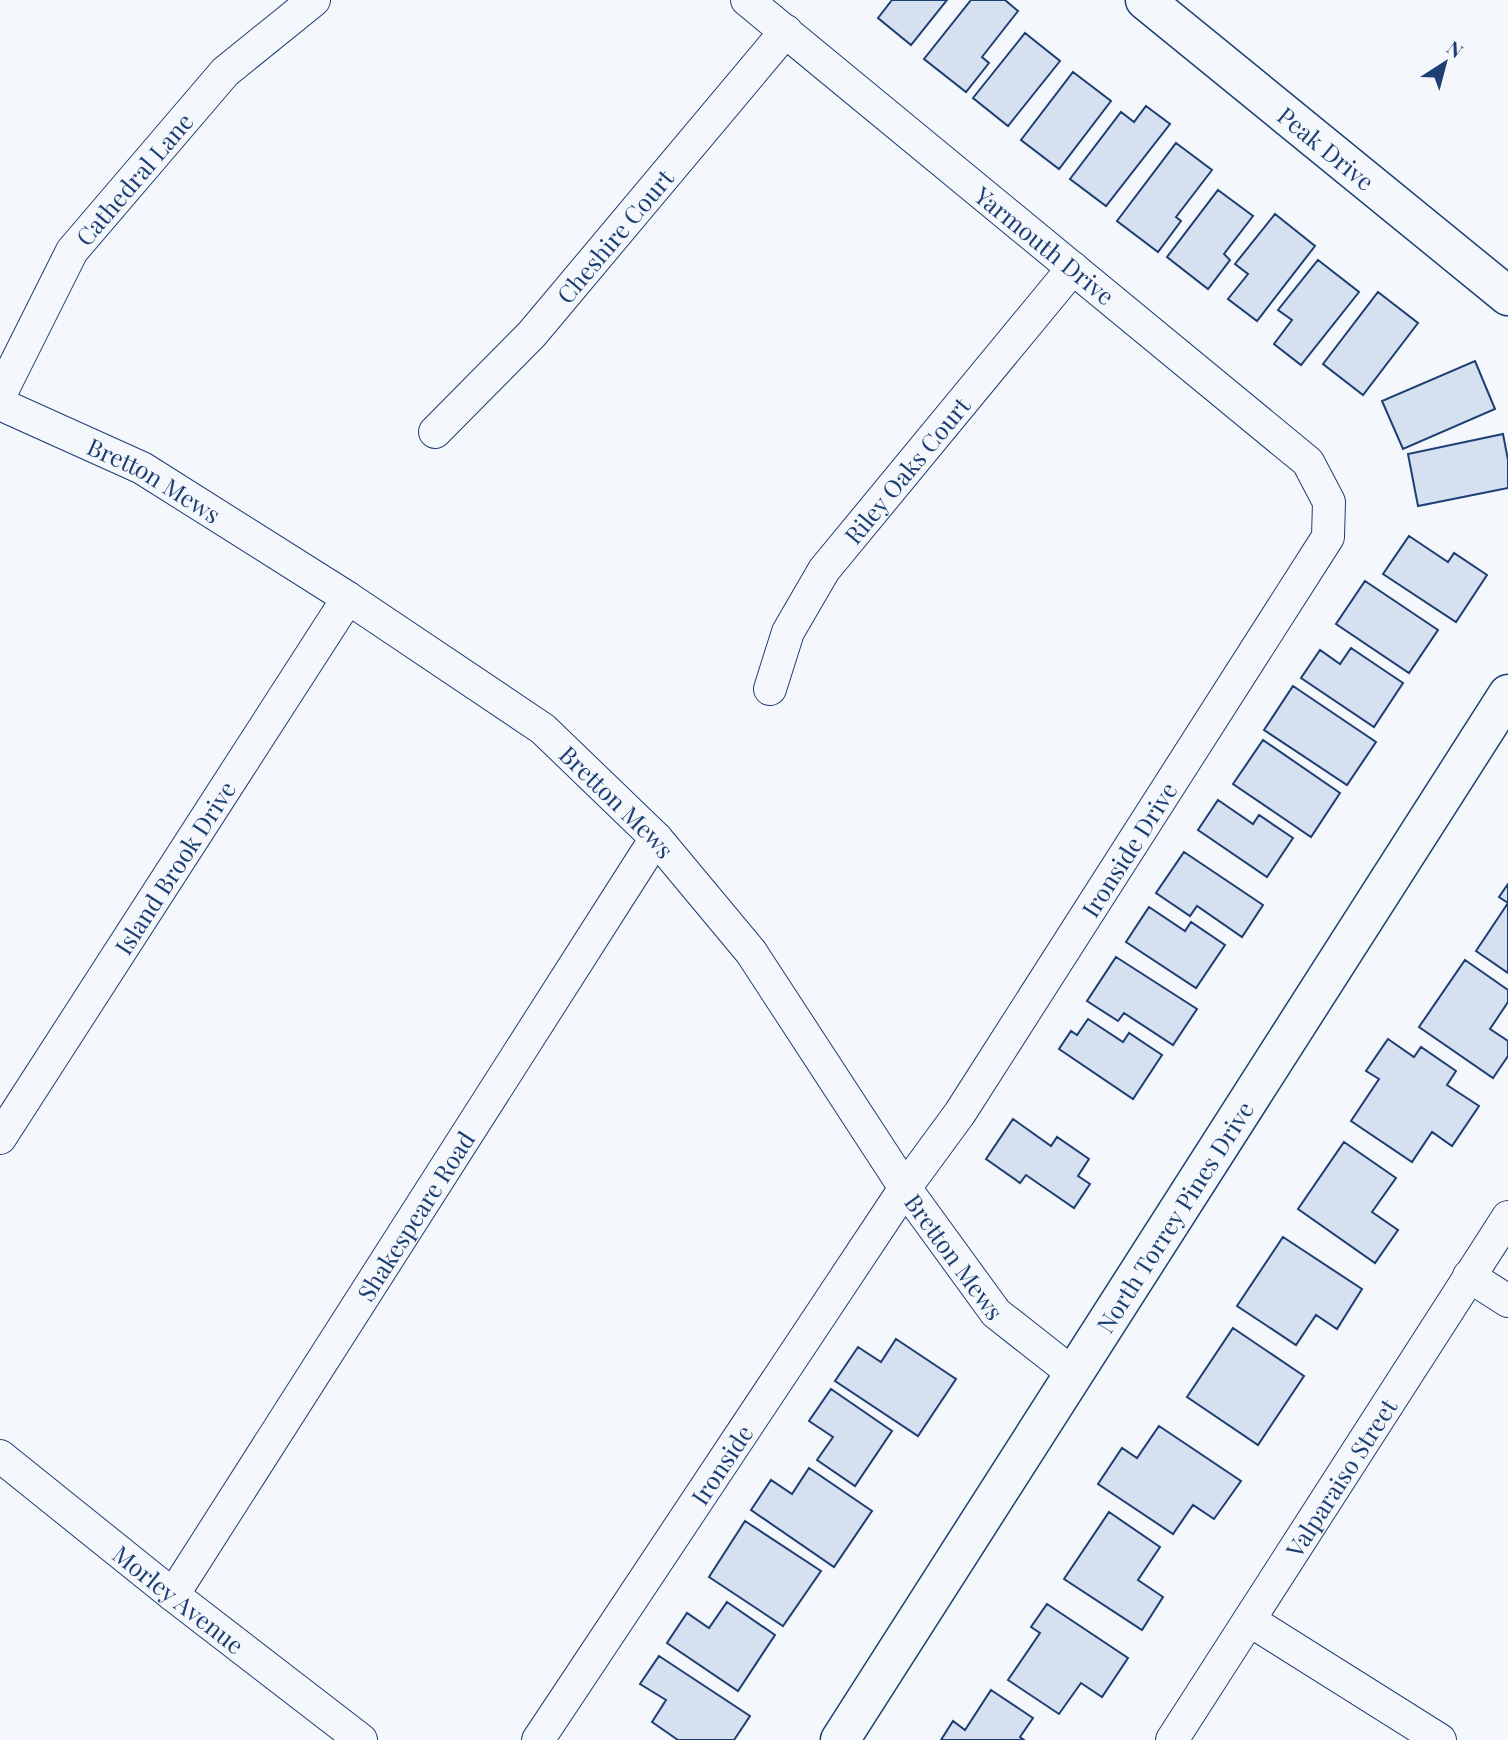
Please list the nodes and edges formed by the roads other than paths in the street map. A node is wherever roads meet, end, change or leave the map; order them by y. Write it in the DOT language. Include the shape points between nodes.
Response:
graph roads {
  1 [pos="314,0"];
  2 [pos="747,0"];
  3 [pos="1146,0"];
  4 [pos="786,31"];
  5 [pos="1073,268"];
  6 [pos="1508,296"];
  7 [pos="0,395"];
  8 [pos="0,404"];
  9 [pos="435,432"];
  10 [pos="1329,502"];
  11 [pos="348,597"];
  12 [pos="770,690"];
  13 [pos="1508,694"];
  14 [pos="656,838"];
  15 [pos="0,1138"];
  16 [pos="905,1188"];
  17 [pos="1508,1217"];
  18 [pos="1469,1276"];
  19 [pos="1508,1301"];
  20 [pos="1074,1375"];
  21 [pos="0,1456"];
  22 [pos="173,1595"];
  23 [pos="1249,1620"];
  24 [pos="362,1740"];
  25 [pos="538,1740"];
  26 [pos="840,1740"];
  27 [pos="1172,1740"];
  28 [pos="1440,1740"];
  1 -- 7 [label="street, Cathedral Lane" via="225,72 72,251"];
  2 -- 4 [label="street, Yarmouth Drive"];
  3 -- 6 [label="main road, Peak Drive"];
  4 -- 5 [label="street, Yarmouth Drive"];
  4 -- 9 [label="street, Cheshire Court" via="532,334"];
  5 -- 10 [label="street, Yarmouth Drive" via="1308,462"];
  5 -- 12 [label="street, Riley Oaks Court" via="824,570 788,632"];
  8 -- 11 [label="street, Bretton Mews" via="142,468"];
  10 -- 16 [label="street, Ironside Drive" via="1328,537 960,1113"];
  11 -- 14 [label="street, Bretton Mews" via="543,729"];
  11 -- 15 [label="street, Island Brook Drive"];
  13 -- 20 [label="main road, North Torrey Pines Drive"];
  14 -- 16 [label="street, Bretton Mews" via="751,951"];
  14 -- 22 [label="street, Shakespeare Road"];
  16 -- 20 [label="street, Bretton Mews" via="996,1313"];
  16 -- 25 [label="street, Ironside"];
  17 -- 18 [label="street, Valparaiso Street"];
  18 -- 19 [label="street"];
  18 -- 23 [label="street, Valparaiso Street"];
  20 -- 26 [label="main road, North Torrey Pines Drive"];
  21 -- 22 [label="street, Morley Avenue"];
  22 -- 24 [label="street, Morley Avenue"];
  23 -- 27 [label="street, Valparaiso Street"];
  23 -- 28 [label="street"];
}
